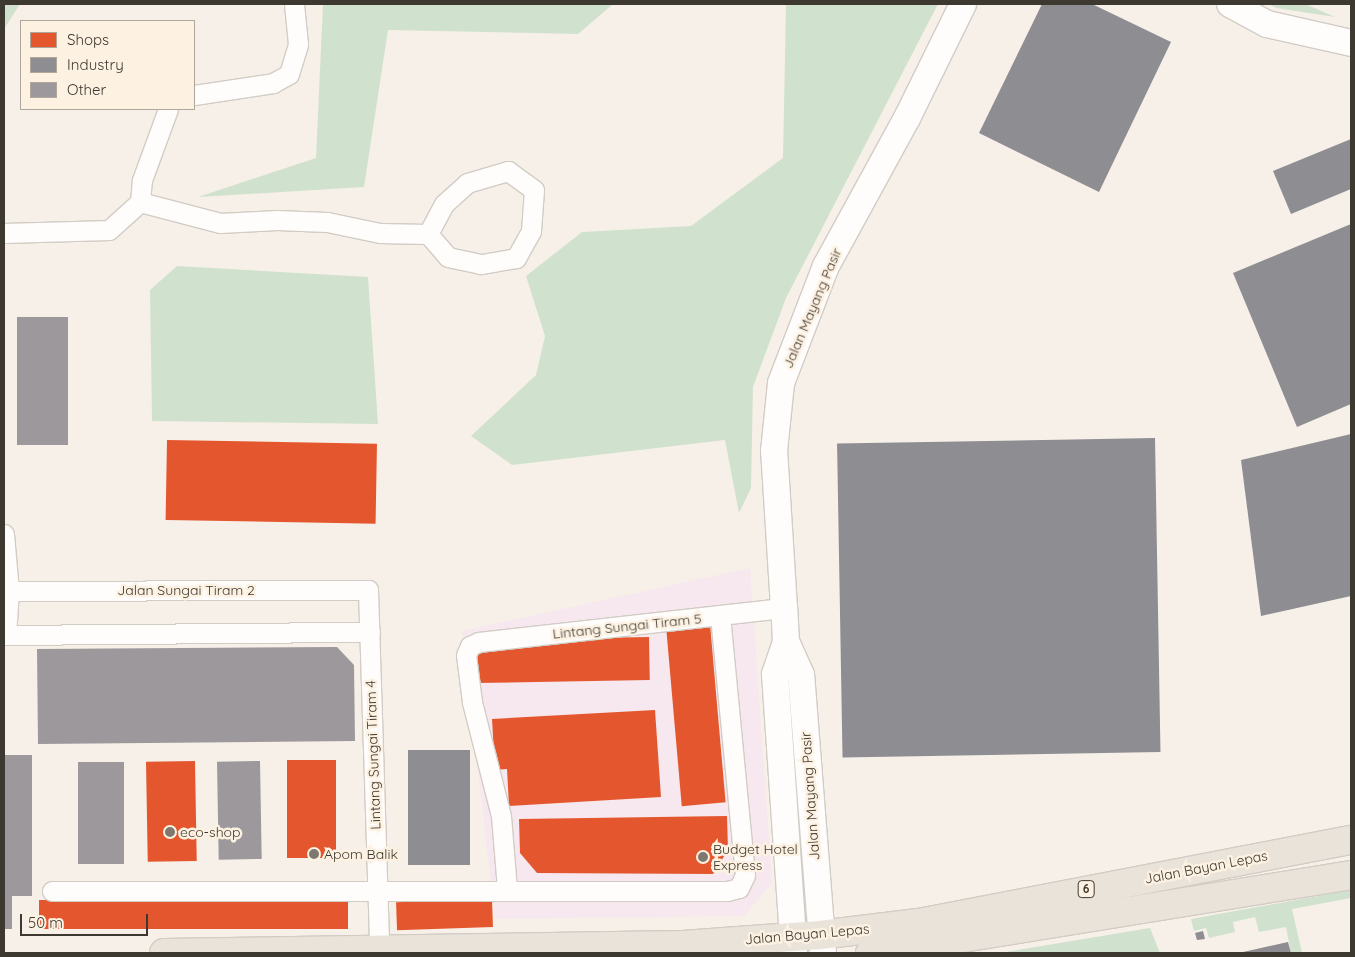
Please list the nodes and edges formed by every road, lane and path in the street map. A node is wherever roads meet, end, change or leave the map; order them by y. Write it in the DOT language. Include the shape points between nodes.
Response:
graph roads {
  1 [pos="294,4"];
  2 [pos="963,4"];
  3 [pos="1230,4"];
  4 [pos="1351,43"];
  5 [pos="195,95"];
  6 [pos="168,110"];
  7 [pos="140,202"];
  8 [pos="4,233"];
  9 [pos="428,234"];
  10 [pos="4,534"];
  11 [pos="368,590"];
  12 [pos="6,591"];
  13 [pos="784,608"];
  14 [pos="720,616"];
  15 [pos="370,632"];
  16 [pos="5,635"];
  17 [pos="786,642"];
  18 [pos="1351,840"];
  19 [pos="1351,875"];
  20 [pos="508,889"];
  21 [pos="52,891"];
  22 [pos="377,892"];
  23 [pos="822,944"];
  24 [pos="793,945"];
  25 [pos="379,950"];
  26 [pos="906,950"];
  27 [pos="164,953"];
  28 [pos="870,953"];
  1 -- 5 [label="street" via="298,44 289,74 273,83"];
  2 -- 13 [label="street, Jalan Mayang Pasir" via="826,266 781,383 774,451"];
  3 -- 4 [label="street" via="1267,24"];
  6 -- 7 [label="street" via="142,180"];
  7 -- 8 [label="street" via="109,230"];
  7 -- 9 [label="street" via="220,223 310,221 380,233"];
  9 -- 9 [label="street" via="444,204 467,183 508,171 534,190 531,231 516,258 481,264 448,257"];
  10 -- 12 [label="street"];
  11 -- 12 [label="street, Jalan Sungai Tiram 2"];
  11 -- 15 [label="street, Lintang Sungai Tiram 4"];
  12 -- 16 [label="street"];
  13 -- 14 [label="street, Lintang Sungai Tiram 5"];
  13 -- 17 [label="street, Jalan Mayang Pasir"];
  14 -- 20 [label="street, Lintang Sungai Tiram 5" via="479,642 470,646 466,655 472,702 501,816"];
  14 -- 20 [label="street" via="745,876 739,888 727,891"];
  15 -- 16 [label="street"];
  15 -- 22 [label="street, Lintang Sungai Tiram 4"];
  17 -- 23 [label="street, Jalan Mayang Pasir" via="802,675"];
  17 -- 24 [label="street, Jalan Mayang Pasir" via="775,674"];
  18 -- 23 [label="highway, Jalan Bayan Lepas / 6"];
  19 -- 26 [label="highway, Jalan Bayan Lepas / 6" via="1179,900"];
  20 -- 22 [label="street"];
  21 -- 22 [label="street"];
  22 -- 25 [label="street, Lintang Sungai Tiram 4"];
  23 -- 24 [label="highway, Jalan Bayan Lepas / 6"];
  24 -- 25 [label="highway, Jalan Bayan Lepas / 6"];
  25 -- 27 [label="highway, Jalan Bayan Lepas / 6"];
  26 -- 28 [label="highway, Jalan Bayan Lepas / 6"];
}
